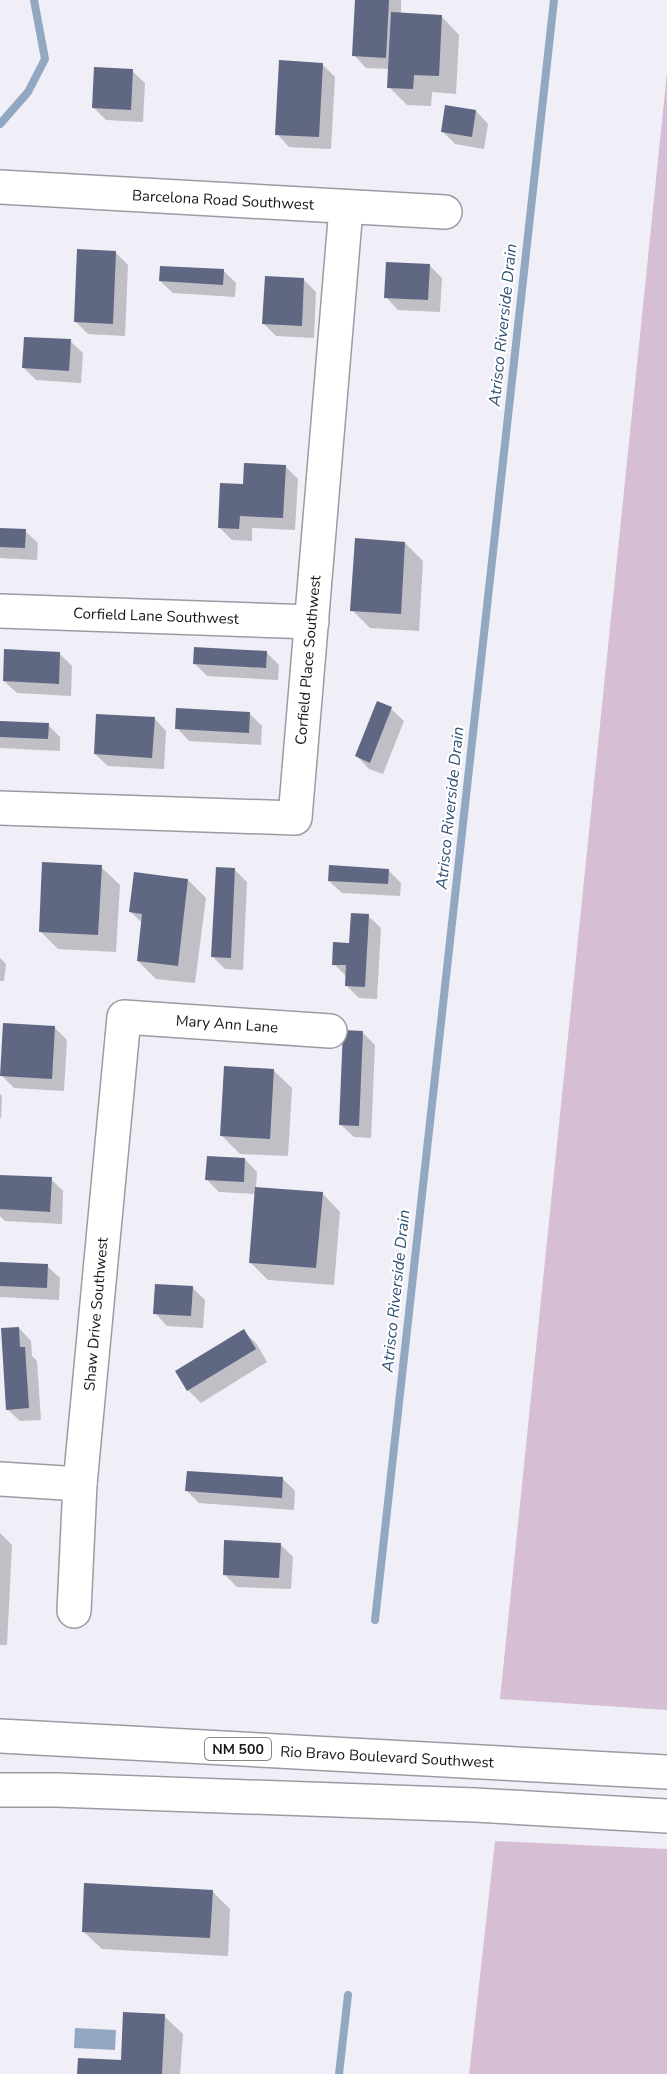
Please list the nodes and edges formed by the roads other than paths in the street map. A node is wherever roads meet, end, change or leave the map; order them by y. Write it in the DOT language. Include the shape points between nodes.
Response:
graph roads {
  1 [pos="0,187"];
  2 [pos="346,207"];
  3 [pos="445,212"];
  4 [pos="0,611"];
  5 [pos="312,622"];
  6 [pos="0,808"];
  7 [pos="124,1017"];
  8 [pos="330,1031"];
  9 [pos="0,1479"];
  10 [pos="80,1484"];
  11 [pos="74,1611"];
  12 [pos="0,1736"];
  13 [pos="667,1772"];
  14 [pos="0,1790"];
  15 [pos="667,1816"];
  1 -- 2 [label="street, Barcelona Road Southwest"];
  2 -- 3 [label="street, Barcelona Road Southwest"];
  2 -- 5 [label="street, Corfield Place Southwest"];
  4 -- 5 [label="street, Corfield Lane Southwest"];
  5 -- 6 [label="street, Corfield Place Southwest" via="295,818"];
  7 -- 8 [label="street, Mary Ann Lane"];
  7 -- 10 [label="street, Shaw Drive Southwest"];
  9 -- 10 [label="street"];
  10 -- 11 [label="street, Shaw Drive Southwest"];
  12 -- 13 [label="street, Rio Bravo Boulevard Southwest / NM 500"];
  14 -- 15 [label="street" via="475,1805"];
}
